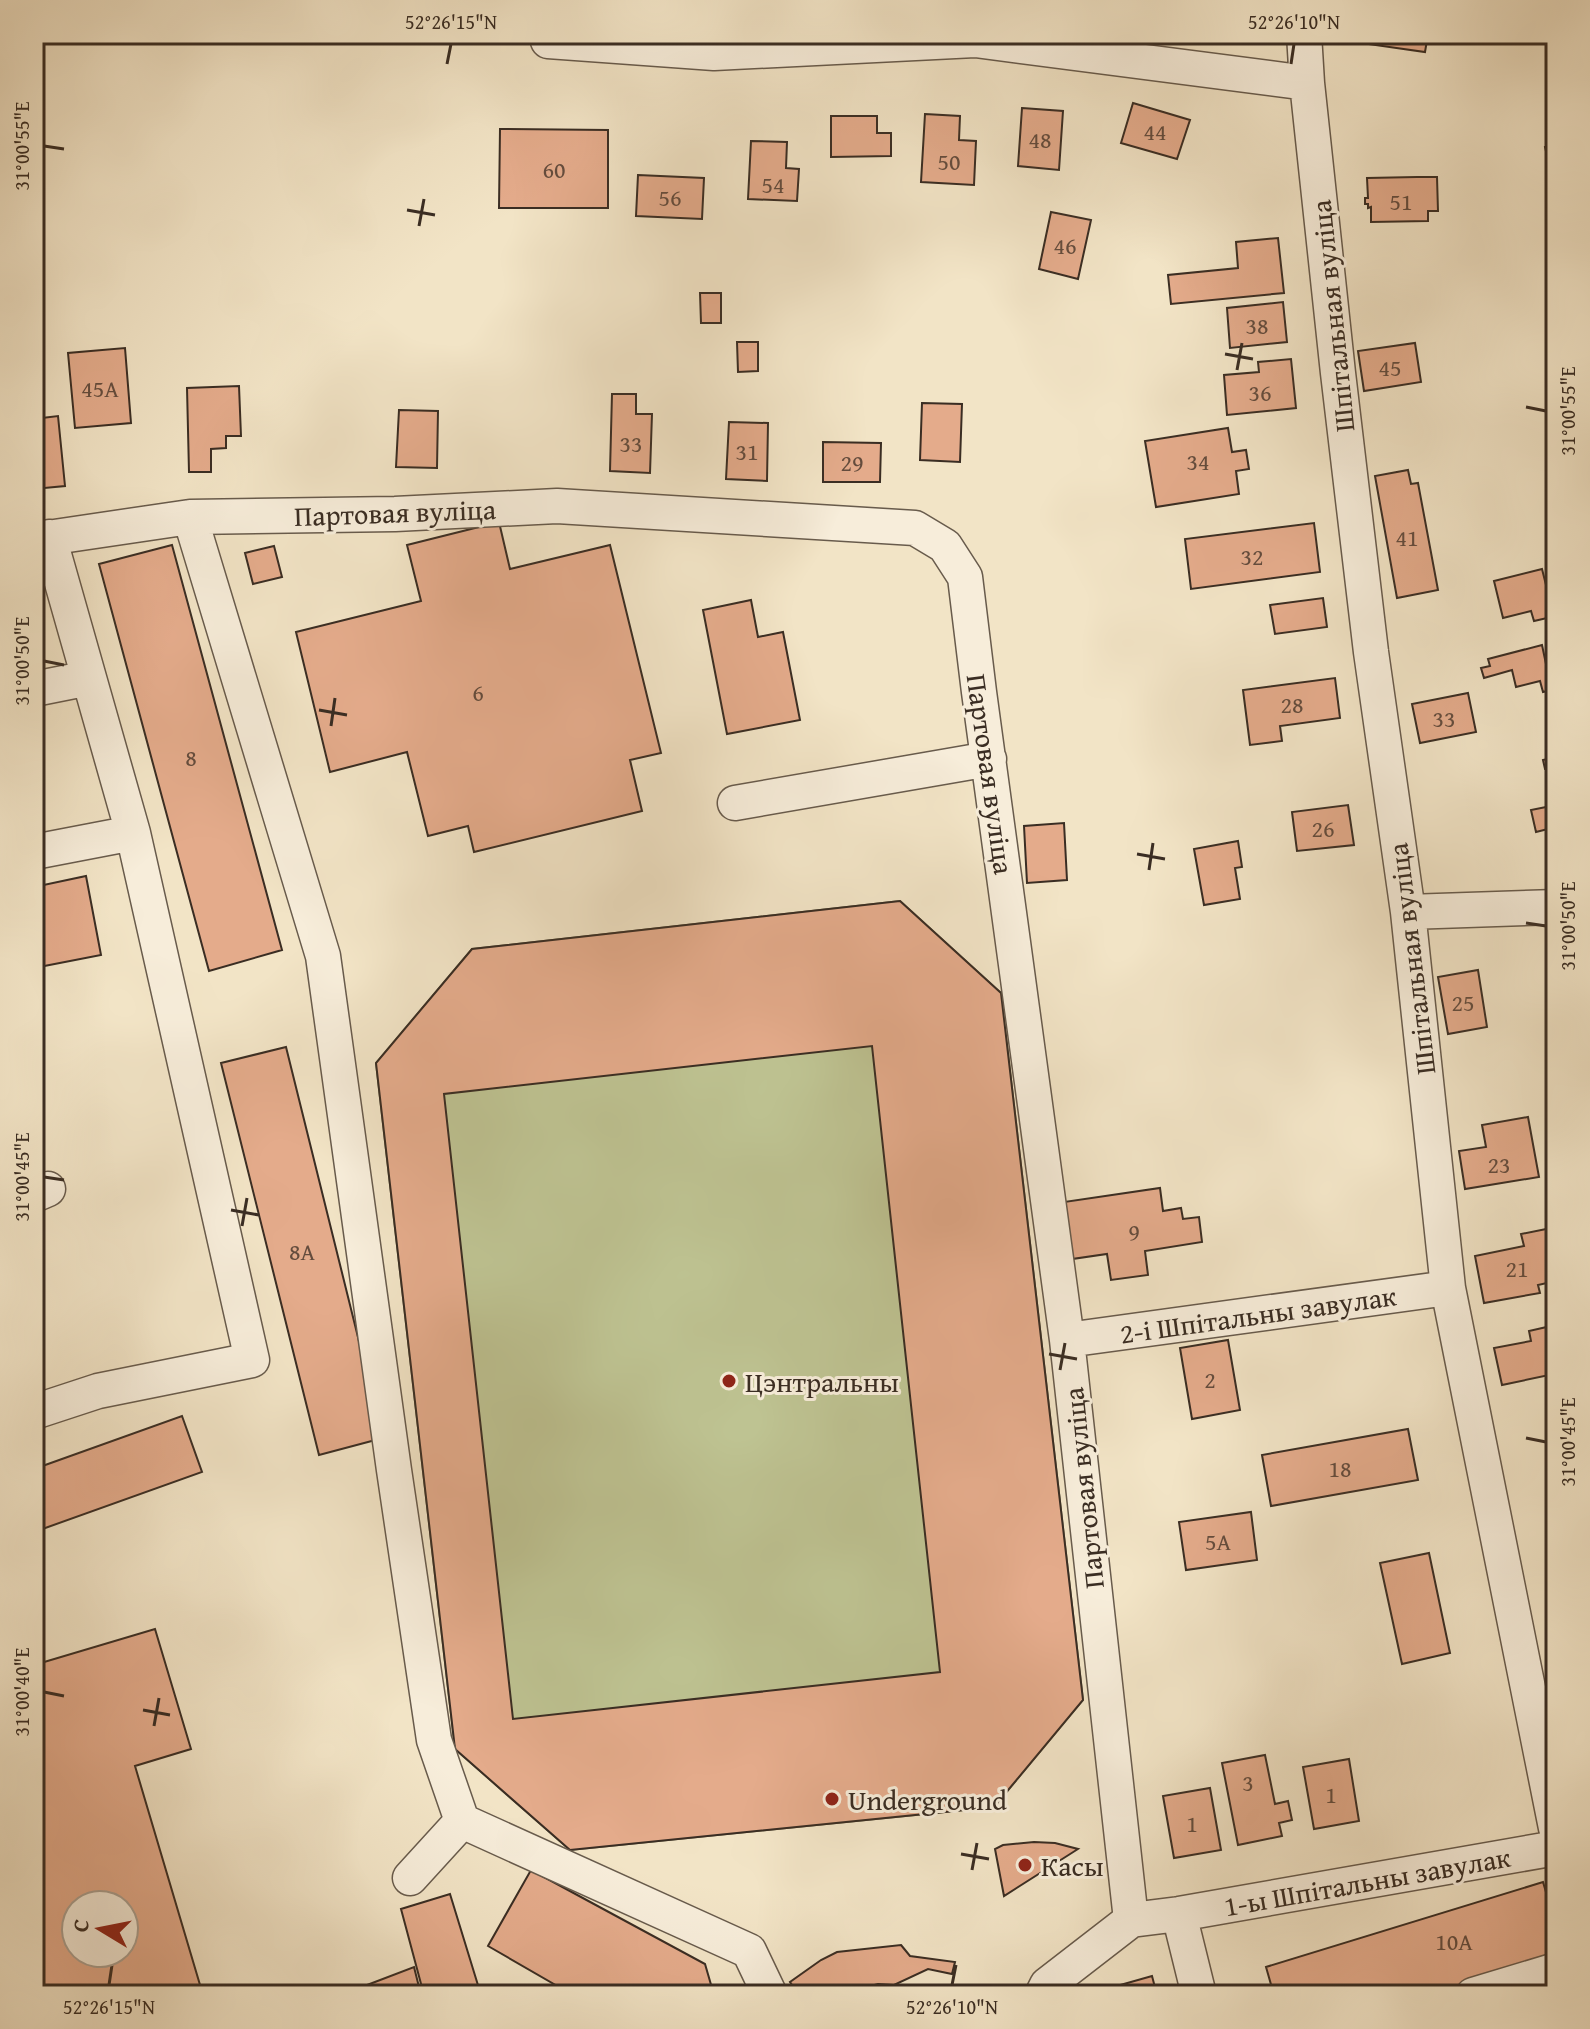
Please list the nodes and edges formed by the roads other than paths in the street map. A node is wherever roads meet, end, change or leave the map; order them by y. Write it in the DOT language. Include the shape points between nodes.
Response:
graph roads {
  1 [pos="1304,34"];
  2 [pos="548,41"];
  3 [pos="1307,83"];
  4 [pos="190,517"];
  5 [pos="42,539"];
  6 [pos="89,678"];
  7 [pos="34,689"];
  8 [pos="989,759"];
  9 [pos="735,803"];
  10 [pos="133,833"];
  11 [pos="34,852"];
  12 [pos="1556,907"];
  13 [pos="1408,912"];
  14 [pos="1448,1288"];
  15 [pos="1067,1340"];
  16 [pos="34,1412"];
  17 [pos="462,1821"];
  18 [pos="1556,1828"];
  19 [pos="1556,1848"];
  20 [pos="410,1878"];
  21 [pos="1179,1914"];
  22 [pos="1131,1920"];
  23 [pos="1556,1970"];
  24 [pos="770,1995"];
  25 [pos="1042,1995"];
  26 [pos="1199,1995"];
  27 [pos="1473,1995"];
  1 -- 3 [label="street, Шпітальная вуліца"];
  2 -- 3 [label="street" via="714,53 975,40"];
  3 -- 13 [label="street, Шпітальная вуліца" via="1369,637"];
  4 -- 5 [label="street, Партовая вуліца"];
  4 -- 8 [label="street, Партовая вуліца" via="557,506 915,528 945,546 965,577"];
  4 -- 17 [label="street" via="323,956 434,1740"];
  5 -- 6 [label="street"];
  6 -- 7 [label="street"];
  6 -- 10 [label="street"];
  8 -- 9 [label="street"];
  8 -- 15 [label="street, Партовая вуліца"];
  10 -- 11 [label="street"];
  10 -- 16 [label="street" via="252,1360 98,1391"];
  12 -- 13 [label="street"];
  13 -- 14 [label="street, Шпітальная вуліца"];
  14 -- 15 [label="street, 2-і Шпітальны завулак"];
  14 -- 18 [label="street, Шпітальная вуліца"];
  15 -- 22 [label="street, Партовая вуліца"];
  17 -- 20 [label="street"];
  17 -- 24 [label="street" via="749,1951"];
  19 -- 21 [label="street, 1-ы Шпітальны завулак"];
  21 -- 22 [label="street, 1-ы Шпітальны завулак"];
  21 -- 26 [label="street"];
  22 -- 25 [label="street" via="1047,1985"];
  23 -- 27 [label="street"];
}
